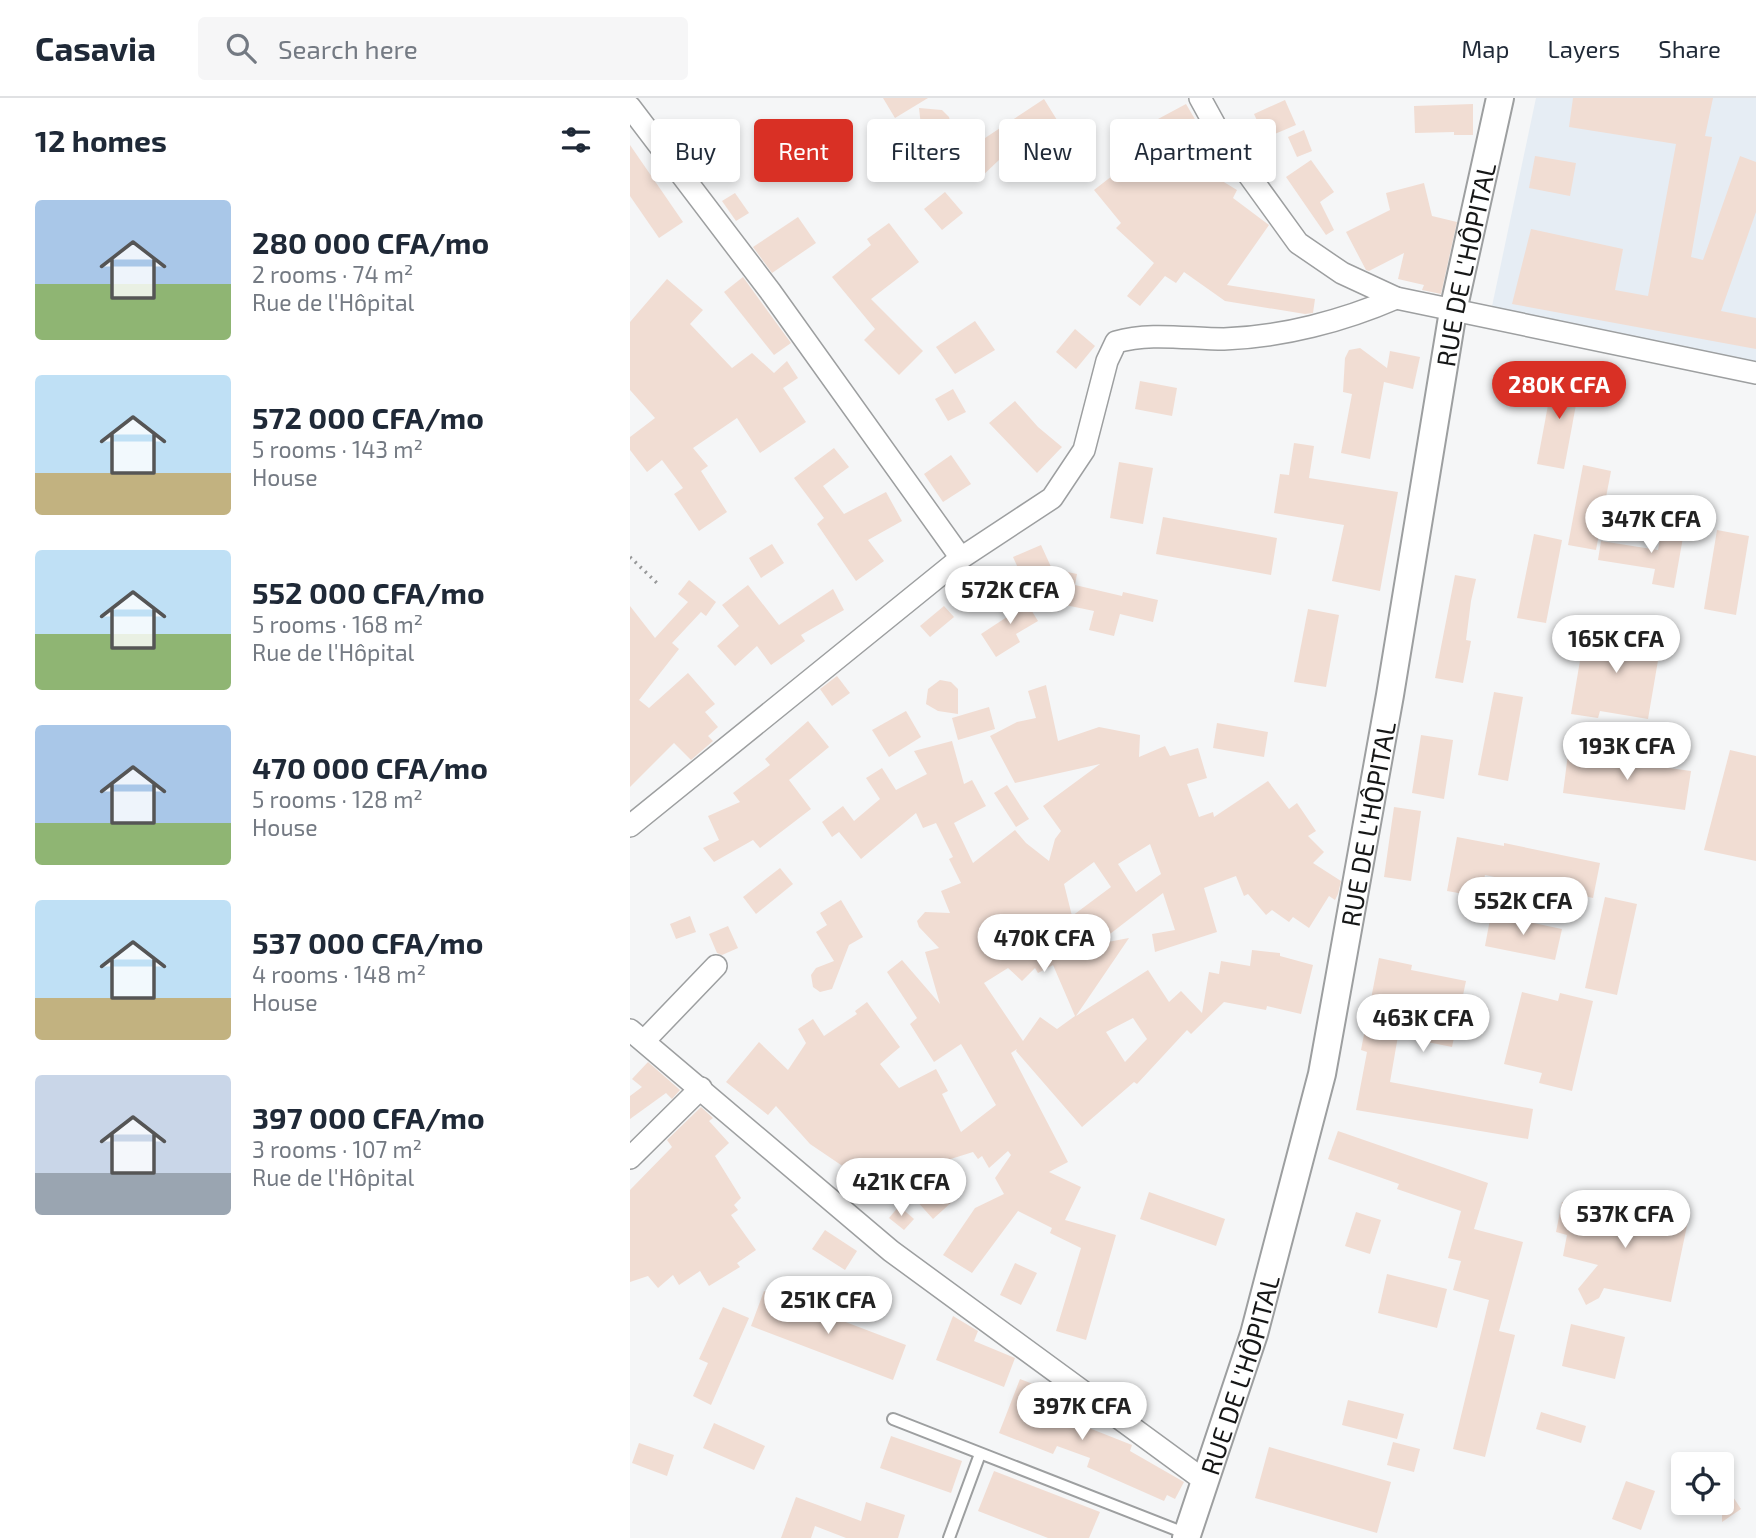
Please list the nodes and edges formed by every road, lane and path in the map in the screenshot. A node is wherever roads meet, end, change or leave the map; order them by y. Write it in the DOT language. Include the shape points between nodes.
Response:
graph roads {
  1 [pos="1200,98"];
  2 [pos="1500,98"];
  3 [pos="630,107"];
  4 [pos="1396,298"];
  5 [pos="1453,311"];
  6 [pos="1756,373"];
  7 [pos="630,557"];
  8 [pos="961,558"];
  9 [pos="660,586"];
  10 [pos="630,825"];
  11 [pos="716,966"];
  12 [pos="637,1035"];
  13 [pos="701,1087"];
  14 [pos="630,1158"];
  15 [pos="893,1419"];
  16 [pos="980,1454"];
  17 [pos="1205,1481"];
  18 [pos="1187,1536"];
  19 [pos="949,1538"];
  1 -- 4 [label="street" via="1222,138 1298,243 1342,273"];
  2 -- 5 [label="street, RUE DE L'HÔPITAL"];
  3 -- 8 [label="street" via="770,291"];
  4 -- 5 [label="street"];
  4 -- 8 [label="street" via="1323,324 1227,339 1134,337 1116,342 1084,450 1065,482 1035,511"];
  5 -- 6 [label="street"];
  5 -- 17 [label="street, RUE DE L'HÔPITAL" via="1322,1074 1254,1334"];
  7 -- 9 [label="path"];
  8 -- 10 [label="street"];
  11 -- 12 [label="street"];
  12 -- 13 [label="street"];
  13 -- 14 [label="street"];
  13 -- 17 [label="street" via="891,1251"];
  15 -- 16 [label="lane"];
  16 -- 18 [label="lane"];
  16 -- 19 [label="lane"];
  17 -- 18 [label="street, RUE DE L'HÔPITAL"];
}
